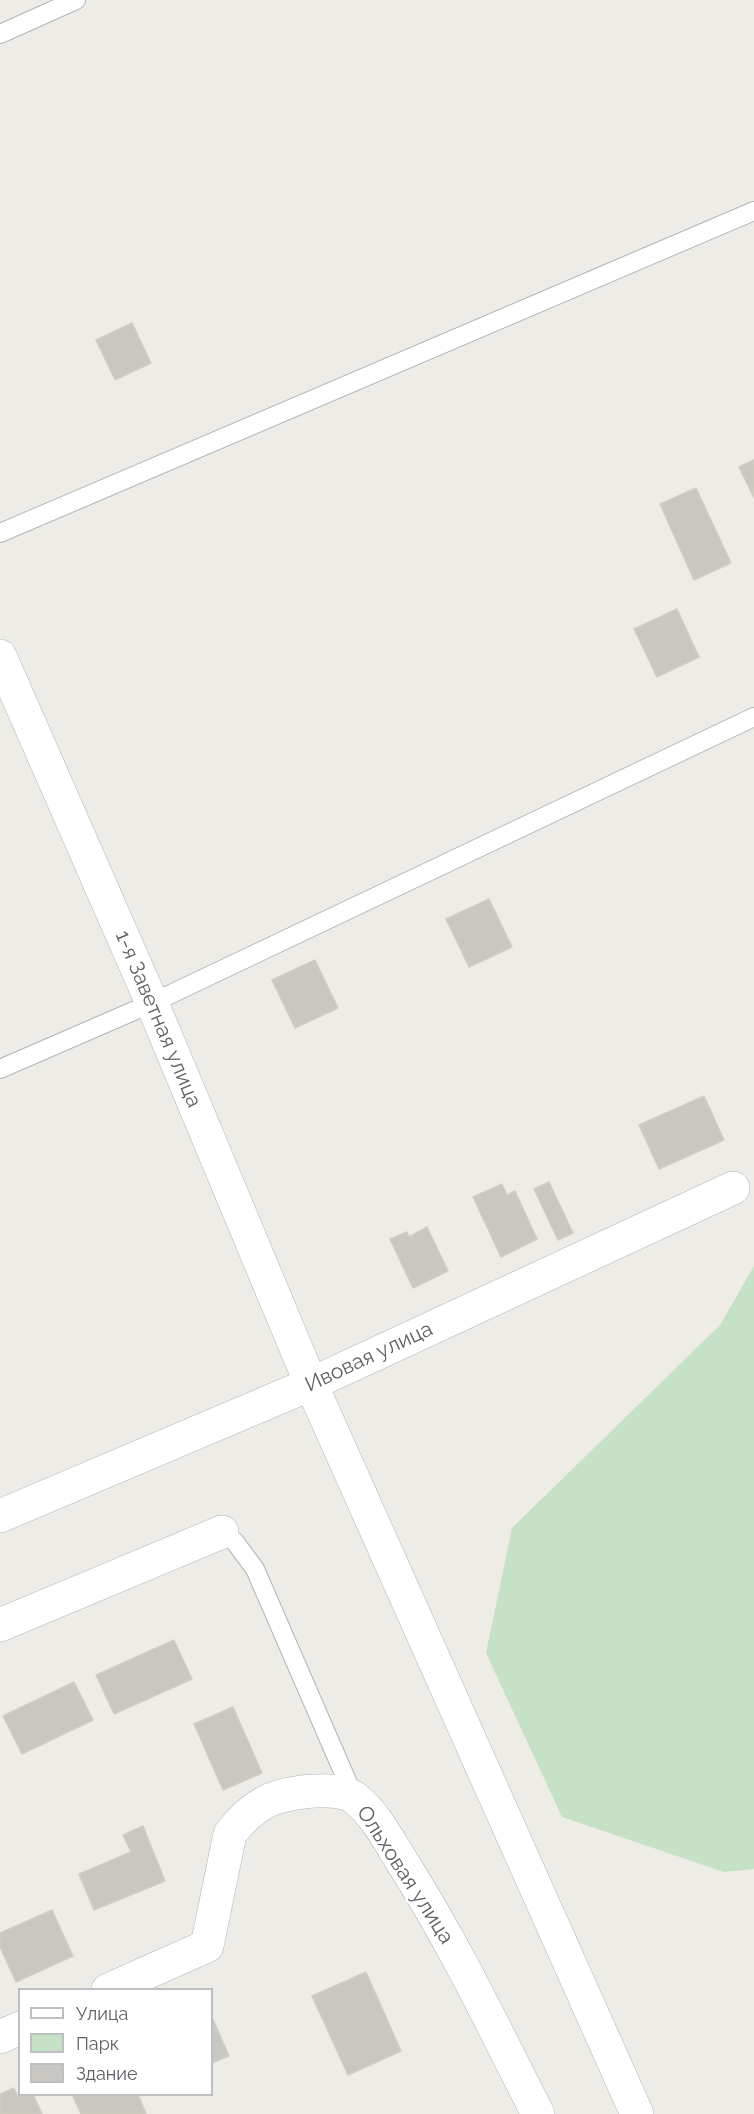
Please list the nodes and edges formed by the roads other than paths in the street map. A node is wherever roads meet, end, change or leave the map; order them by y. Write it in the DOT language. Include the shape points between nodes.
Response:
graph roads {
  1 [pos="76,0"];
  2 [pos="0,34"];
  3 [pos="754,211"];
  4 [pos="0,533"];
  5 [pos="0,656"];
  6 [pos="754,717"];
  7 [pos="152,1003"];
  8 [pos="0,1069"];
  9 [pos="733,1188"];
  10 [pos="311,1384"];
  11 [pos="0,1516"];
  12 [pos="222,1532"];
  13 [pos="0,1625"];
  14 [pos="354,1797"];
  15 [pos="110,1988"];
  16 [pos="18,2029"];
  17 [pos="0,2037"];
  18 [pos="538,2114"];
  19 [pos="637,2114"];
  1 -- 2 [label="lane"];
  3 -- 4 [label="lane"];
  5 -- 7 [label="street, 1-я Заветная улица"];
  6 -- 7 [label="lane"];
  7 -- 8 [label="lane"];
  7 -- 10 [label="street, 1-я Заветная улица"];
  9 -- 10 [label="street, Ивовая улица"];
  10 -- 11 [label="street, Ивовая улица"];
  10 -- 19 [label="street, 1-я Заветная улица"];
  12 -- 13 [label="street"];
  12 -- 14 [label="lane" via="235,1542 255,1569"];
  14 -- 15 [label="street, Ольховая улица" via="328,1790 296,1792 264,1803 238,1823 230,1834 207,1946"];
  14 -- 18 [label="street, Ольховая улица" via="373,1817 435,1914"];
  16 -- 17 [label="street"];
}
